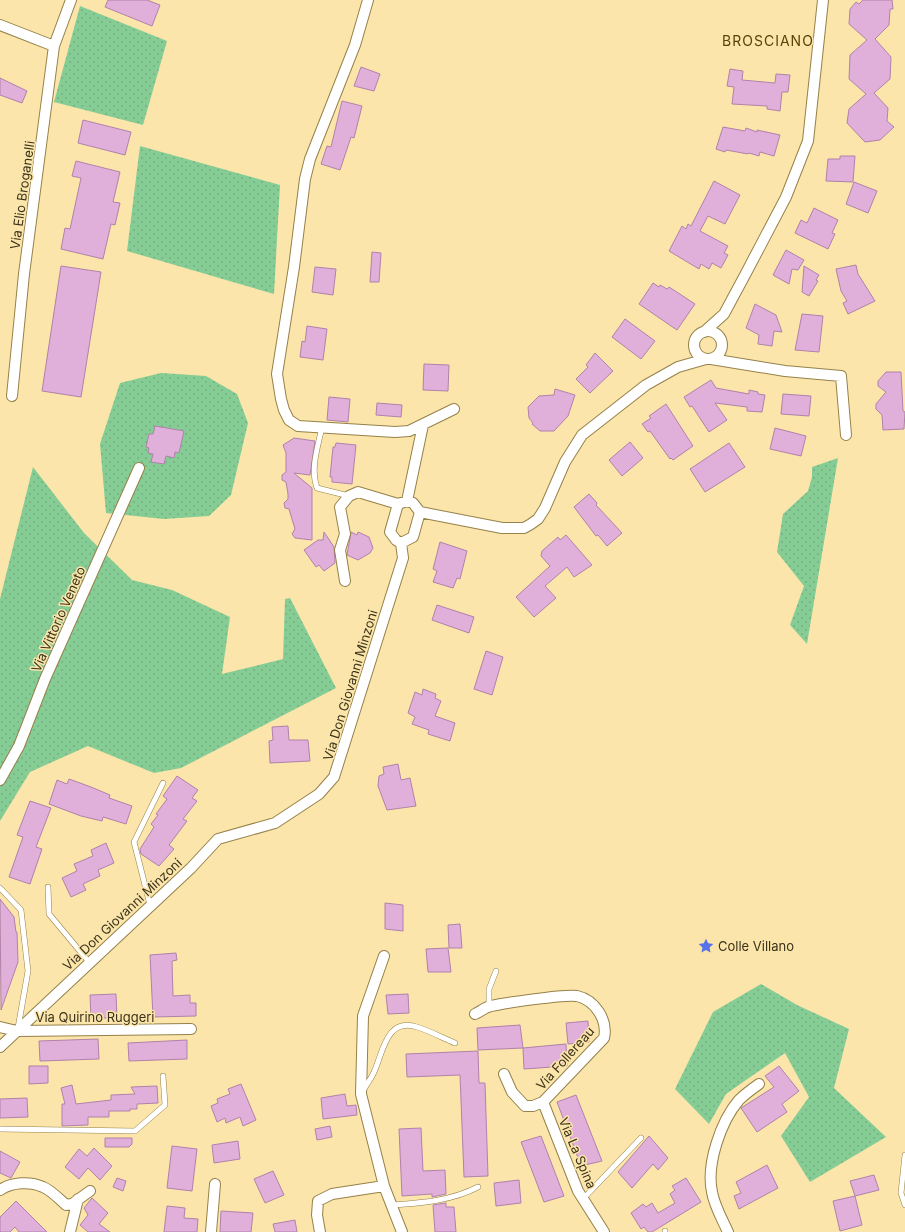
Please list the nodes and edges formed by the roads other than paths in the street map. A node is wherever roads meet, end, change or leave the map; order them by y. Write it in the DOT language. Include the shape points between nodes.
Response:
graph roads {
  1 [pos="71,0"];
  2 [pos="368,0"];
  3 [pos="823,0"];
  4 [pos="0,26"];
  5 [pos="54,46"];
  6 [pos="724,314"];
  7 [pos="704,332"];
  8 [pos="721,343"];
  9 [pos="694,348"];
  10 [pos="708,359"];
  11 [pos="734,363"];
  12 [pos="678,368"];
  13 [pos="12,396"];
  14 [pos="454,409"];
  15 [pos="423,425"];
  16 [pos="322,427"];
  17 [pos="846,435"];
  18 [pos="139,468"];
  19 [pos="349,496"];
  20 [pos="403,502"];
  21 [pos="420,512"];
  22 [pos="401,542"];
  23 [pos="345,581"];
  24 [pos="0,780"];
  25 [pos="163,783"];
  26 [pos="48,887"];
  27 [pos="0,888"];
  28 [pos="150,905"];
  29 [pos="384,956"];
  30 [pos="89,962"];
  31 [pos="496,971"];
  32 [pos="489,1006"];
  33 [pos="475,1014"];
  34 [pos="0,1027"];
  35 [pos="191,1029"];
  36 [pos="17,1030"];
  37 [pos="455,1043"];
  38 [pos="0,1047"];
  39 [pos="504,1074"];
  40 [pos="163,1076"];
  41 [pos="758,1084"];
  42 [pos="361,1094"];
  43 [pos="543,1102"];
  44 [pos="0,1129"];
  45 [pos="641,1138"];
  46 [pos="905,1155"];
  47 [pos="215,1184"];
  48 [pos="384,1186"];
  49 [pos="478,1187"];
  50 [pos="0,1190"];
  51 [pos="90,1191"];
  52 [pos="78,1199"];
  53 [pos="583,1199"];
  54 [pos="905,1205"];
  55 [pos="392,1206"];
  56 [pos="70,1232"];
  57 [pos="211,1232"];
  58 [pos="320,1232"];
  59 [pos="402,1232"];
  60 [pos="604,1232"];
  61 [pos="728,1232"];
  1 -- 5 [label="street, Via Elio Broganelli"];
  2 -- 16 [label="street" via="355,45 310,159 305,179 277,374 281,399 289,420 298,426"];
  3 -- 6 [label="street" via="808,141 786,197"];
  4 -- 5 [label="street"];
  5 -- 13 [label="street, Via Elio Broganelli" via="24,274"];
  6 -- 7 [label="street"];
  6 -- 8 [label="street"];
  7 -- 8 [label="street" via="713,332"];
  7 -- 9 [label="street" via="697,336"];
  8 -- 10 [label="street" via="718,355"];
  8 -- 11 [label="street"];
  9 -- 10 [label="street" via="698,356"];
  9 -- 12 [label="street"];
  10 -- 11 [label="street"];
  10 -- 12 [label="street"];
  11 -- 17 [label="street" via="841,376"];
  12 -- 21 [label="street" via="646,385 582,435 568,457 545,508 538,519 524,528 502,528"];
  14 -- 15 [label="street"];
  15 -- 16 [label="street" via="409,431 395,432"];
  15 -- 20 [label="street"];
  16 -- 19 [label="lane" via="316,456 317,488"];
  18 -- 24 [label="street, Via Vittorio Veneto" via="45,679 19,746"];
  19 -- 20 [label="street" via="358,492"];
  19 -- 23 [label="street" via="340,507 345,534 340,550"];
  20 -- 21 [label="street" via="413,503"];
  20 -- 22 [label="street" via="390,532"];
  21 -- 22 [label="street" via="413,537"];
  22 -- 28 [label="street, Via Don Giovanni Minzoni" via="403,558 334,777 320,794 274,823 218,838 191,868"];
  25 -- 28 [label="lane" via="134,842"];
  26 -- 30 [label="lane" via="49,914"];
  27 -- 36 [label="lane" via="21,910 28,971"];
  28 -- 30 [label="street, Via Don Giovanni Minzoni"];
  29 -- 42 [label="street" via="363,1016"];
  30 -- 36 [label="street, Via Don Giovanni Minzoni"];
  31 -- 32 [label="lane" via="489,989"];
  32 -- 33 [label="street, Via Follereau"];
  32 -- 43 [label="street, Via Follereau" via="577,996 595,1006 602,1018 606,1030 604,1038"];
  34 -- 36 [label="street, Via Quirino Ruggeri"];
  35 -- 36 [label="street, Via Quirino Ruggeri"];
  36 -- 38 [label="street, Via Don Giovanni Minzoni"];
  37 -- 42 [label="lane" via="416,1026 401,1026 391,1032 386,1039 374,1073"];
  39 -- 43 [label="street, Via Follereau" via="512,1092 525,1106"];
  40 -- 44 [label="lane" via="164,1105 135,1131"];
  41 -- 61 [label="street" via="740,1099 727,1118 716,1146 710,1173 712,1192"];
  42 -- 48 [label="street"];
  43 -- 53 [label="street, Via La Spina"];
  45 -- 53 [label="lane"];
  46 -- 54 [label="lane" via="901,1193"];
  47 -- 57 [label="street"];
  48 -- 55 [label="street"];
  48 -- 58 [label="street" via="332,1194 318,1201"];
  49 -- 55 [label="lane" via="450,1198"];
  50 -- 52 [label="street" via="8,1185 25,1183 44,1187 66,1205"];
  51 -- 52 [label="street"];
  52 -- 56 [label="street"];
  53 -- 60 [label="street, Via La Spina"];
  55 -- 59 [label="street"];
}
